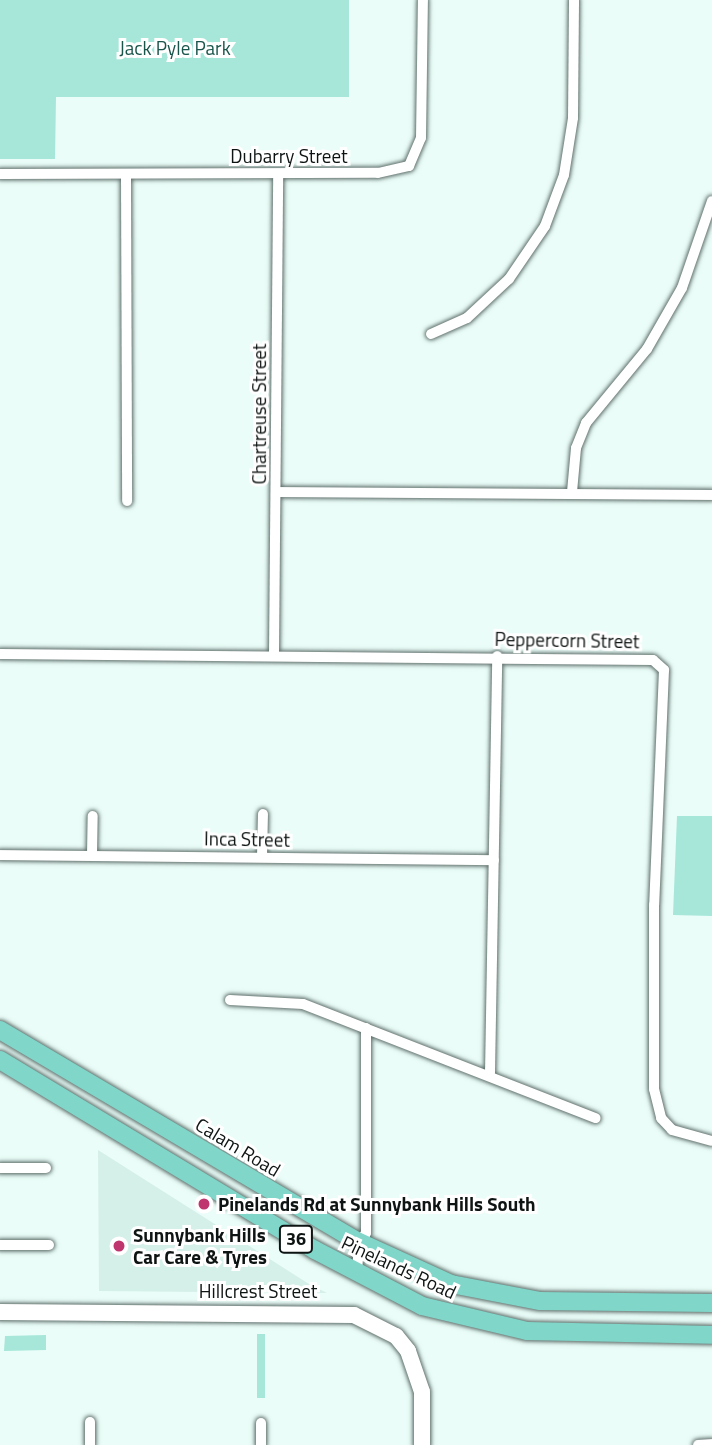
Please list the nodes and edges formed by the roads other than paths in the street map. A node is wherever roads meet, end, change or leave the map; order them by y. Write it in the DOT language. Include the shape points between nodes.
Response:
graph roads {
  1 [pos="423,0"];
  2 [pos="574,0"];
  3 [pos="0,174"];
  4 [pos="278,174"];
  5 [pos="126,175"];
  6 [pos="712,201"];
  7 [pos="431,334"];
  8 [pos="277,492"];
  9 [pos="572,492"];
  10 [pos="712,495"];
  11 [pos="127,501"];
  12 [pos="0,654"];
  13 [pos="274,655"];
  14 [pos="497,656"];
  15 [pos="263,814"];
  16 [pos="93,816"];
  17 [pos="0,855"];
  18 [pos="92,855"];
  19 [pos="262,857"];
  20 [pos="494,860"];
  21 [pos="230,1000"];
  22 [pos="366,1028"];
  23 [pos="0,1030"];
  24 [pos="0,1060"];
  25 [pos="490,1073"];
  26 [pos="596,1118"];
  27 [pos="712,1141"];
  28 [pos="0,1168"];
  29 [pos="46,1168"];
  30 [pos="359,1242"];
  31 [pos="0,1245"];
  32 [pos="49,1245"];
  33 [pos="357,1272"];
  34 [pos="712,1303"];
  35 [pos="0,1312"];
  36 [pos="712,1335"];
  37 [pos="90,1422"];
  38 [pos="261,1423"];
  39 [pos="712,1444"];
  40 [pos="90,1445"];
  41 [pos="261,1445"];
  42 [pos="422,1445"];
  43 [pos="698,1445"];
  1 -- 4 [label="street, Dubarry Street" via="421,138 409,166 378,173"];
  2 -- 7 [label="street" via="573,118 564,175 545,226 509,279 467,318"];
  3 -- 5 [label="street, Dubarry Street"];
  4 -- 5 [label="street, Dubarry Street"];
  4 -- 8 [label="street, Chartreuse Street"];
  5 -- 11 [label="street"];
  6 -- 9 [label="street" via="682,288 647,349 586,423 576,448"];
  8 -- 9 [label="street"];
  8 -- 13 [label="street, Chartreuse Street"];
  9 -- 10 [label="street"];
  12 -- 13 [label="street, Peppercorn Street"];
  13 -- 14 [label="street, Peppercorn Street"];
  14 -- 20 [label="street"];
  14 -- 27 [label="street, Peppercorn Street" via="642,657 664,670 654,905 654,1089 661,1118 672,1130"];
  15 -- 19 [label="street"];
  16 -- 18 [label="street"];
  17 -- 18 [label="street, Inca Street"];
  18 -- 19 [label="street, Inca Street"];
  19 -- 20 [label="street, Inca Street"];
  20 -- 25 [label="street"];
  21 -- 22 [label="street" via="303,1004"];
  22 -- 25 [label="street"];
  22 -- 30 [label="street" via="366,1233"];
  23 -- 30 [label="main road, Calam Road / 36"];
  24 -- 33 [label="main road, Pinelands Road / 36"];
  25 -- 26 [label="street"];
  28 -- 29 [label="street"];
  30 -- 33 [label="street"];
  30 -- 34 [label="main road, Calam Road / 36" via="451,1284 500,1296 540,1301"];
  31 -- 32 [label="street"];
  33 -- 36 [label="main road, Pinelands Road / 36" via="422,1306 492,1326"];
  35 -- 42 [label="street, Hillcrest Street" via="354,1315 396,1336 408,1351 422,1392"];
  37 -- 40 [label="street"];
  38 -- 41 [label="street"];
  39 -- 43 [label="street"];
}
